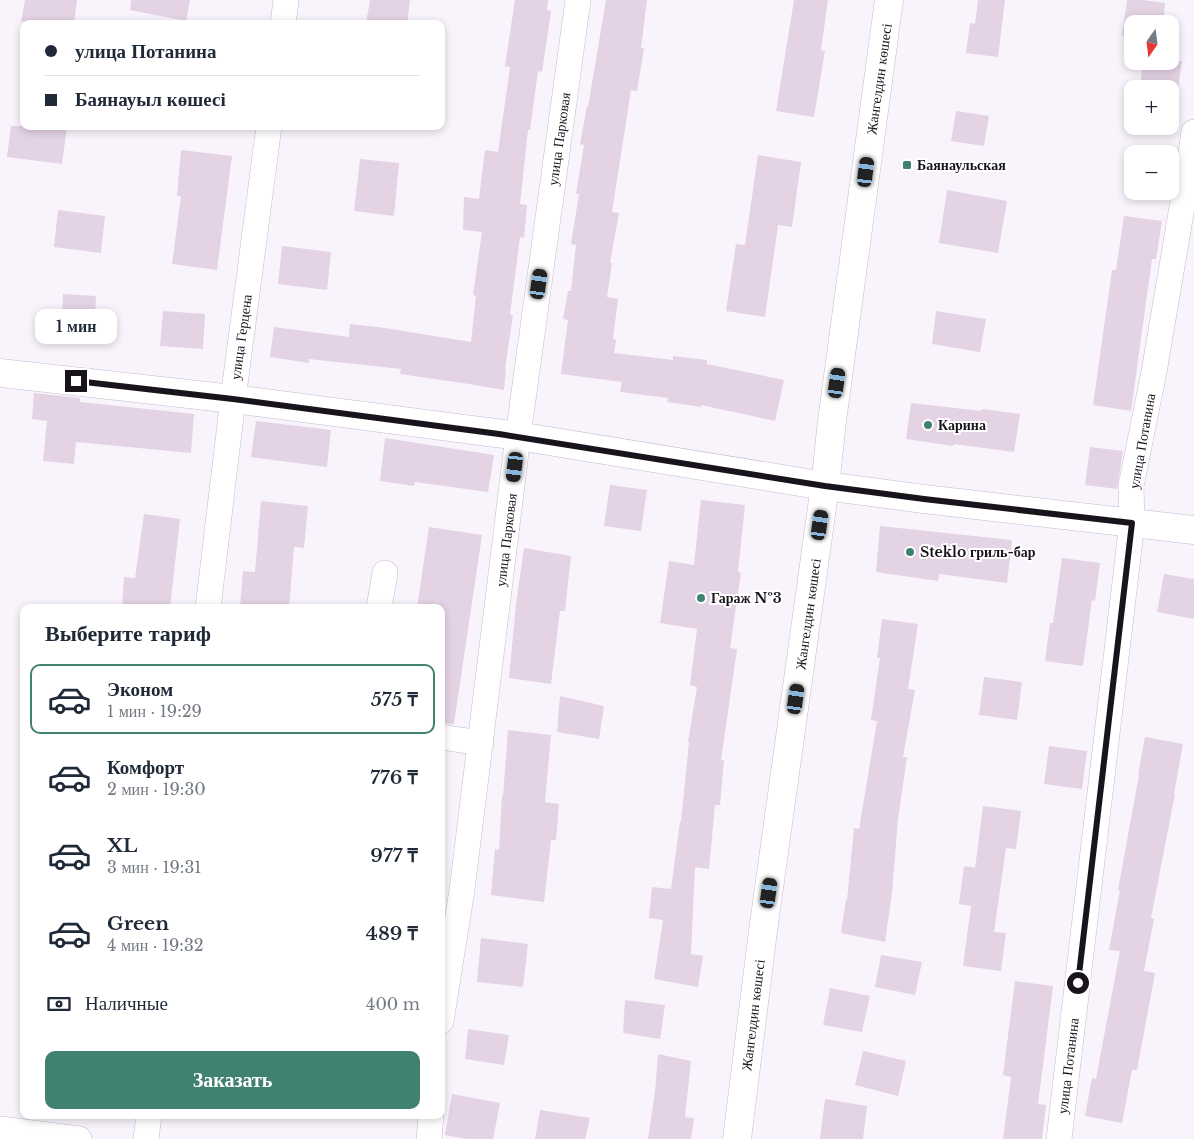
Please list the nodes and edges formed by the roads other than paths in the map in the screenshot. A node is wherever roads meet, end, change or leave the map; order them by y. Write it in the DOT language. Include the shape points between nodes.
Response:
graph roads {
  1 [pos="286,0"];
  2 [pos="578,0"];
  3 [pos="889,0"];
  4 [pos="284,20"];
  5 [pos="268,130"];
  6 [pos="1194,132"];
  7 [pos="0,373"];
  8 [pos="233,399"];
  9 [pos="518,436"];
  10 [pos="825,486"];
  11 [pos="1132,523"];
  12 [pos="1194,530"];
  13 [pos="385,573"];
  14 [pos="208,604"];
  15 [pos="380,604"];
  16 [pos="445,738"];
  17 [pos="480,743"];
  18 [pos="445,995"];
  19 [pos="148,1119"];
  20 [pos="431,1119"];
  21 [pos="0,1129"];
  22 [pos="79,1139"];
  23 [pos="146,1139"];
  24 [pos="429,1139"];
  25 [pos="737,1139"];
  26 [pos="1060,1139"];
  1 -- 4 [label="street"];
  2 -- 9 [label="street, улица Парковая"];
  3 -- 10 [label="main road, Жангелдин көшесі"];
  5 -- 8 [label="street, улица Герцена"];
  6 -- 11 [label="street, улица Потанина" via="1154,372 1131,486"];
  7 -- 8 [label="main road"];
  8 -- 9 [label="main road"];
  8 -- 14 [label="street, улица Герцена"];
  9 -- 10 [label="main road"];
  9 -- 17 [label="street, улица Парковая"];
  10 -- 11 [label="main road"];
  10 -- 25 [label="main road, Жангелдин көшесі"];
  11 -- 12 [label="main road"];
  11 -- 26 [label="street, улица Потанина"];
  13 -- 15 [label="street"];
  16 -- 17 [label="street"];
  17 -- 18 [label="street, улица Парковая"];
  19 -- 23 [label="street"];
  20 -- 24 [label="street"];
  21 -- 22 [label="street"];
}
